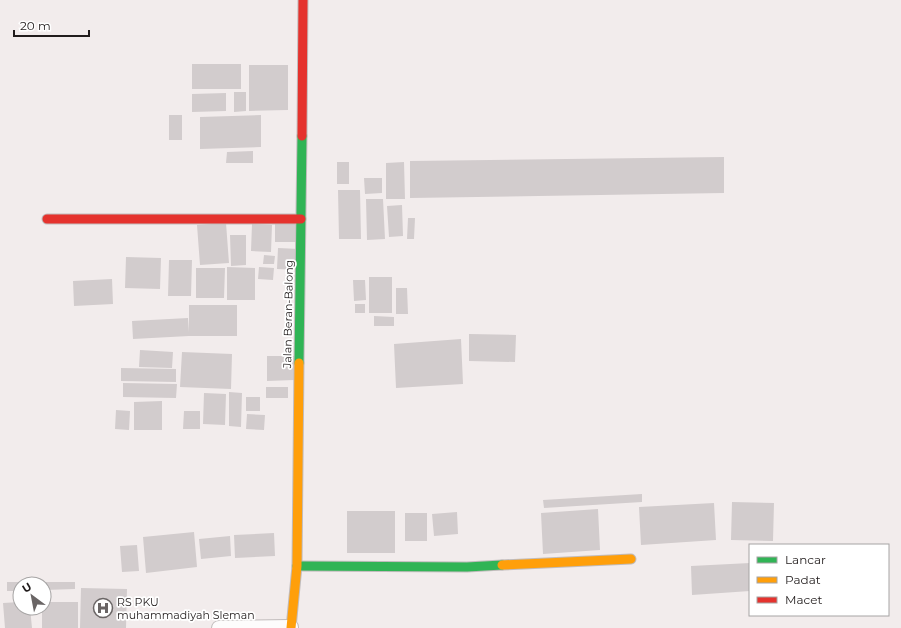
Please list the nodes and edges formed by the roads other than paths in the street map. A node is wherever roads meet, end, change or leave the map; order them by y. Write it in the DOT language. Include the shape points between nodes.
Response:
graph roads {
  1 [pos="303,0"];
  2 [pos="47,219"];
  3 [pos="301,219"];
  4 [pos="631,559"];
  5 [pos="297,566"];
  6 [pos="291,627"];
  7 [pos="218,628"];
  1 -- 3 [label="main road, Jalan Beran-Balong"];
  2 -- 3 [label="main road"];
  3 -- 5 [label="main road, Jalan Beran-Balong"];
  4 -- 5 [label="main road" via="467,567"];
  5 -- 6 [label="main road, Jalan Beran-Balong"];
  6 -- 7 [label="lane"];
}
